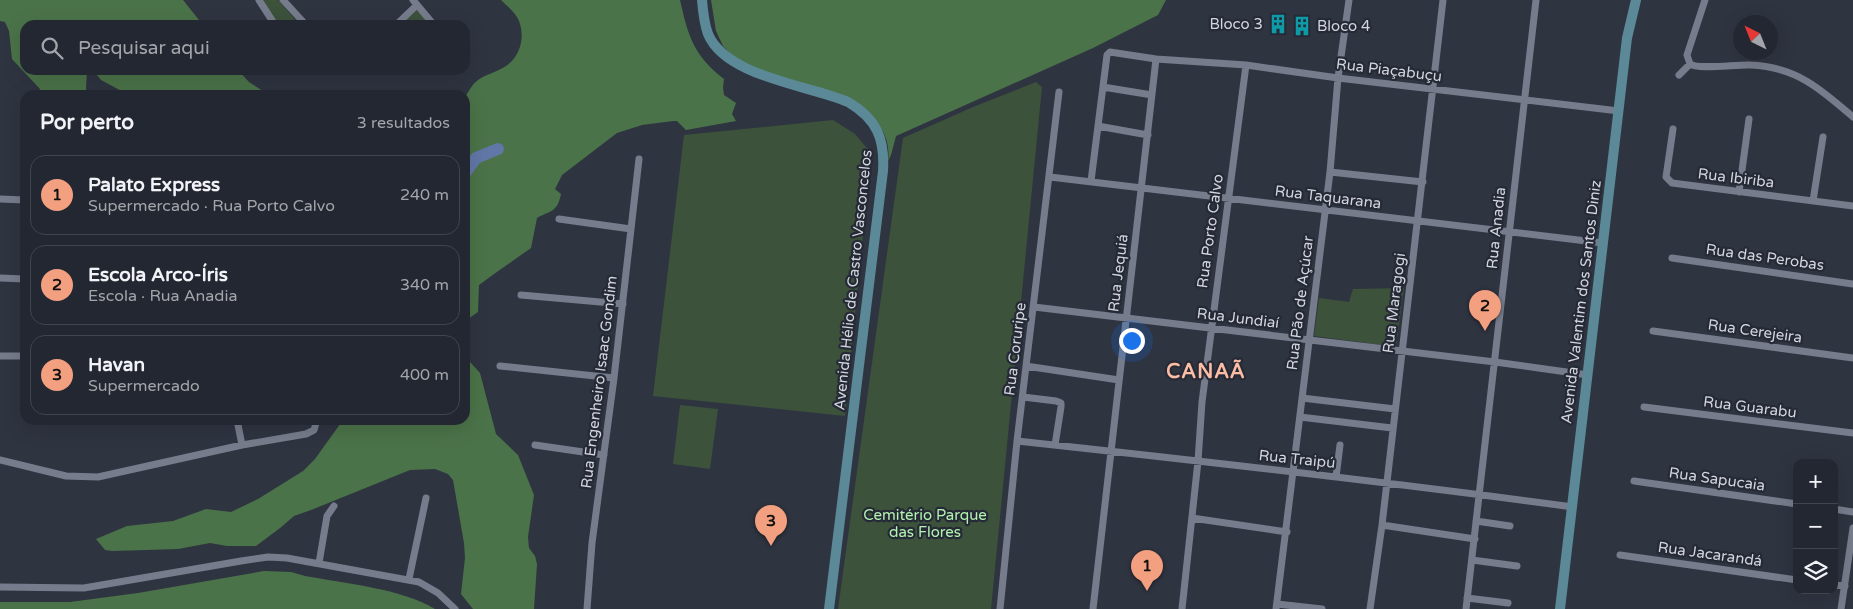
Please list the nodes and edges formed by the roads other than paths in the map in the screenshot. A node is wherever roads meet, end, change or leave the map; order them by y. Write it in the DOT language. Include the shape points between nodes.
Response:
graph roads {
  1 [pos="259,0"];
  2 [pos="283,0"];
  3 [pos="702,0"];
  4 [pos="1349,0"];
  5 [pos="1443,0"];
  6 [pos="1536,0"];
  7 [pos="1631,0"];
  8 [pos="1636,0"];
  9 [pos="1705,0"];
  10 [pos="415,3"];
  11 [pos="1631,17"];
  12 [pos="272,20"];
  13 [pos="301,20"];
  14 [pos="400,20"];
  15 [pos="430,20"];
  16 [pos="1156,59"];
  17 [pos="1690,64"];
  18 [pos="1246,65"];
  19 [pos="1679,75"];
  20 [pos="1338,78"];
  21 [pos="1103,87"];
  22 [pos="1432,89"];
  23 [pos="1059,92"];
  24 [pos="1152,95"];
  25 [pos="1525,99"];
  26 [pos="1619,111"];
  27 [pos="1853,117"];
  28 [pos="1749,119"];
  29 [pos="1098,126"];
  30 [pos="1674,130"];
  31 [pos="1148,135"];
  32 [pos="1823,137"];
  33 [pos="639,159"];
  34 [pos="1330,172"];
  35 [pos="1050,177"];
  36 [pos="1091,182"];
  37 [pos="1422,182"];
  38 [pos="1141,187"];
  39 [pos="1739,192"];
  40 [pos="0,199"];
  41 [pos="1228,199"];
  42 [pos="20,200"];
  43 [pos="1813,202"];
  44 [pos="1853,206"];
  45 [pos="1325,211"];
  46 [pos="559,219"];
  47 [pos="1418,222"];
  48 [pos="632,229"];
  49 [pos="1509,232"];
  50 [pos="1603,243"];
  51 [pos="1672,258"];
  52 [pos="0,278"];
  53 [pos="20,279"];
  54 [pos="1853,284"];
  55 [pos="521,295"];
  56 [pos="623,304"];
  57 [pos="1034,308"];
  58 [pos="1126,319"];
  59 [pos="1211,328"];
  60 [pos="1653,330"];
  61 [pos="1309,341"];
  62 [pos="1402,352"];
  63 [pos="0,356"];
  64 [pos="20,356"];
  65 [pos="1853,358"];
  66 [pos="1495,362"];
  67 [pos="500,366"];
  68 [pos="1026,366"];
  69 [pos="1588,375"];
  70 [pos="614,378"];
  71 [pos="1119,380"];
  72 [pos="1023,397"];
  73 [pos="1302,398"];
  74 [pos="1644,407"];
  75 [pos="1395,409"];
  76 [pos="1300,417"];
  77 [pos="238,425"];
  78 [pos="316,425"];
  79 [pos="1392,428"];
  80 [pos="1853,434"];
  81 [pos="1017,441"];
  82 [pos="242,445"];
  83 [pos="535,445"];
  84 [pos="1055,445"];
  85 [pos="1340,445"];
  86 [pos="1111,452"];
  87 [pos="604,455"];
  88 [pos="0,460"];
  89 [pos="1198,461"];
  90 [pos="1293,472"];
  91 [pos="1336,477"];
  92 [pos="1634,481"];
  93 [pos="1386,483"];
  94 [pos="1479,494"];
  95 [pos="426,498"];
  96 [pos="1793,503"];
  97 [pos="334,506"];
  98 [pos="1573,507"];
  99 [pos="1838,510"];
  100 [pos="1853,512"];
  101 [pos="1192,518"];
  102 [pos="1476,521"];
  103 [pos="1382,525"];
  104 [pos="1510,526"];
  105 [pos="1853,528"];
  106 [pos="1287,532"];
  107 [pos="1475,538"];
  108 [pos="1620,555"];
  109 [pos="1472,560"];
  110 [pos="319,563"];
  111 [pos="1517,566"];
  112 [pos="409,579"];
  113 [pos="1793,579"];
  114 [pos="1838,585"];
  115 [pos="1845,586"];
  116 [pos="0,587"];
  117 [pos="1467,598"];
  118 [pos="1508,603"];
  119 [pos="1277,606"];
  120 [pos="455,609"];
  121 [pos="587,609"];
  122 [pos="829,609"];
  123 [pos="1000,609"];
  124 [pos="1093,609"];
  125 [pos="1182,609"];
  126 [pos="1322,609"];
  127 [pos="1370,609"];
  128 [pos="1466,609"];
  129 [pos="1560,609"];
  130 [pos="1842,609"];
  1 -- 12 [label="street"];
  2 -- 13 [label="street"];
  3 -- 122 [label="street, Avenida Hélio de Castro Vasconcelos" via="709,35 723,54 748,70 856,106 878,130 883,145 883,171"];
  4 -- 20 [label="street, Rua Pão de Açúcar"];
  5 -- 22 [label="street, Rua Maragogi"];
  6 -- 25 [label="street, Rua Anadia"];
  7 -- 11 [label="street"];
  8 -- 11 [label="street, Avenida Valentim dos Santos Diniz"];
  9 -- 17 [label="street" via="1687,55"];
  10 -- 14 [label="street"];
  10 -- 15 [label="street"];
  11 -- 26 [label="street, Avenida Valentim dos Santos Diniz"];
  16 -- 18 [label="street, Rua Piaçabuçu"];
  16 -- 21 [label="street, Rua Piaçabuçu" via="1109,53"];
  16 -- 24 [label="street, Rua Jequiá"];
  17 -- 19 [label="street"];
  17 -- 27 [label="street" via="1696,67 1753,65 1783,70 1807,80"];
  18 -- 20 [label="street, Rua Piaçabuçu"];
  18 -- 41 [label="street, Rua Porto Calvo"];
  20 -- 22 [label="street, Rua Piaçabuçu"];
  20 -- 34 [label="street, Rua Pão de Açúcar"];
  21 -- 24 [label="street"];
  21 -- 29 [label="street"];
  22 -- 25 [label="street, Rua Piaçabuçu"];
  22 -- 37 [label="street, Rua Maragogi"];
  23 -- 35 [label="street, Rua Coruripe"];
  24 -- 31 [label="street, Rua Jequiá"];
  25 -- 26 [label="street, Rua Piaçabuçu"];
  25 -- 49 [label="street, Rua Anadia"];
  26 -- 50 [label="street, Avenida Valentim dos Santos Diniz"];
  28 -- 39 [label="street"];
  29 -- 31 [label="street"];
  29 -- 36 [label="street"];
  30 -- 39 [label="street, Rua Ibiriba" via="1668,180"];
  31 -- 38 [label="street, Rua Jequiá"];
  32 -- 43 [label="street"];
  33 -- 48 [label="street, Rua Engenheiro Isaac Gondim"];
  34 -- 37 [label="street"];
  34 -- 45 [label="street, Rua Pão de Açúcar"];
  35 -- 36 [label="street, Rua Taquarana"];
  35 -- 57 [label="street, Rua Coruripe"];
  36 -- 38 [label="street, Rua Taquarana"];
  37 -- 47 [label="street, Rua Maragogi"];
  38 -- 41 [label="street, Rua Taquarana"];
  38 -- 58 [label="street, Rua Jequiá"];
  39 -- 43 [label="street, Rua Ibiriba"];
  40 -- 42 [label="street"];
  41 -- 45 [label="street, Rua Taquarana"];
  41 -- 59 [label="street, Rua Porto Calvo"];
  43 -- 44 [label="street, Rua Ibiriba"];
  45 -- 47 [label="street, Rua Taquarana"];
  45 -- 61 [label="street, Rua Pão de Açúcar"];
  46 -- 48 [label="street"];
  47 -- 49 [label="street, Rua Taquarana"];
  47 -- 62 [label="street, Rua Maragogi"];
  48 -- 56 [label="street, Rua Engenheiro Isaac Gondim"];
  49 -- 50 [label="street, Rua Taquarana"];
  49 -- 66 [label="street, Rua Anadia"];
  50 -- 69 [label="street, Avenida Valentim dos Santos Diniz"];
  51 -- 54 [label="street, Rua das Perobas"];
  52 -- 53 [label="street"];
  55 -- 56 [label="street"];
  56 -- 70 [label="street, Rua Engenheiro Isaac Gondim"];
  57 -- 58 [label="street, Rua Jundiaí"];
  57 -- 68 [label="street, Rua Coruripe"];
  58 -- 59 [label="street, Rua Jundiaí"];
  58 -- 71 [label="street, Rua Jequiá"];
  59 -- 61 [label="street, Rua Jundiaí"];
  59 -- 89 [label="street, Rua Porto Calvo"];
  60 -- 65 [label="street, Rua Cerejeira"];
  61 -- 62 [label="street, Rua Jundiaí"];
  61 -- 73 [label="street, Rua Pão de Açúcar"];
  62 -- 66 [label="street, Rua Jundiaí"];
  62 -- 75 [label="street, Rua Maragogi"];
  63 -- 64 [label="street"];
  66 -- 69 [label="street, Rua Jundiaí"];
  66 -- 94 [label="street, Rua Anadia"];
  67 -- 70 [label="street"];
  68 -- 71 [label="street"];
  68 -- 72 [label="street, Rua Coruripe"];
  69 -- 98 [label="street, Avenida Valentim dos Santos Diniz"];
  70 -- 87 [label="street, Rua Engenheiro Isaac Gondim"];
  71 -- 86 [label="street, Rua Jequiá"];
  72 -- 81 [label="street, Rua Coruripe"];
  72 -- 84 [label="street" via="1060,403"];
  73 -- 75 [label="street"];
  73 -- 76 [label="street, Rua Pão de Açúcar"];
  74 -- 80 [label="street, Rua Guarabu"];
  75 -- 79 [label="street, Rua Maragogi"];
  76 -- 79 [label="street"];
  76 -- 90 [label="street, Rua Pão de Açúcar"];
  77 -- 82 [label="street"];
  78 -- 82 [label="street" via="314,430 306,434"];
  79 -- 93 [label="street, Rua Maragogi"];
  81 -- 84 [label="street, Rua Traipú"];
  81 -- 123 [label="street, Rua Coruripe"];
  82 -- 88 [label="street" via="88,478"];
  83 -- 87 [label="street"];
  84 -- 86 [label="street, Rua Traipú"];
  85 -- 91 [label="street"];
  86 -- 89 [label="street, Rua Traipú"];
  86 -- 124 [label="street, Rua Jequiá"];
  87 -- 121 [label="street, Rua Engenheiro Isaac Gondim"];
  89 -- 90 [label="street, Rua Traipú"];
  89 -- 101 [label="street, Rua Porto Calvo"];
  90 -- 91 [label="street, Rua Traipú"];
  90 -- 106 [label="street, Rua Pão de Açúcar"];
  91 -- 93 [label="street, Rua Traipú"];
  92 -- 96 [label="street, Rua Sapucaia"];
  93 -- 94 [label="street, Rua Traipú"];
  93 -- 103 [label="street, Rua Maragogi"];
  94 -- 98 [label="street, Rua Traipú"];
  94 -- 102 [label="street, Rua Anadia"];
  95 -- 112 [label="street"];
  97 -- 110 [label="street" via="327,516"];
  98 -- 129 [label="street, Avenida Valentim dos Santos Diniz"];
  99 -- 100 [label="street"];
  101 -- 106 [label="street"];
  101 -- 125 [label="street, Rua Porto Calvo"];
  102 -- 104 [label="street"];
  102 -- 107 [label="street, Rua Anadia"];
  103 -- 107 [label="street"];
  103 -- 127 [label="street, Rua Maragogi"];
  105 -- 115 [label="street"];
  106 -- 119 [label="street, Rua Pão de Açúcar"];
  107 -- 109 [label="street, Rua Anadia"];
  108 -- 113 [label="street, Rua Jacarandá"];
  109 -- 111 [label="street"];
  109 -- 117 [label="street, Rua Anadia"];
  110 -- 112 [label="street"];
  110 -- 116 [label="street" via="268,557 100,586 70,589"];
  112 -- 120 [label="street" via="431,588"];
  114 -- 115 [label="street"];
  115 -- 130 [label="street"];
  117 -- 118 [label="street"];
  117 -- 128 [label="street, Rua Anadia"];
  119 -- 126 [label="street"];
}
